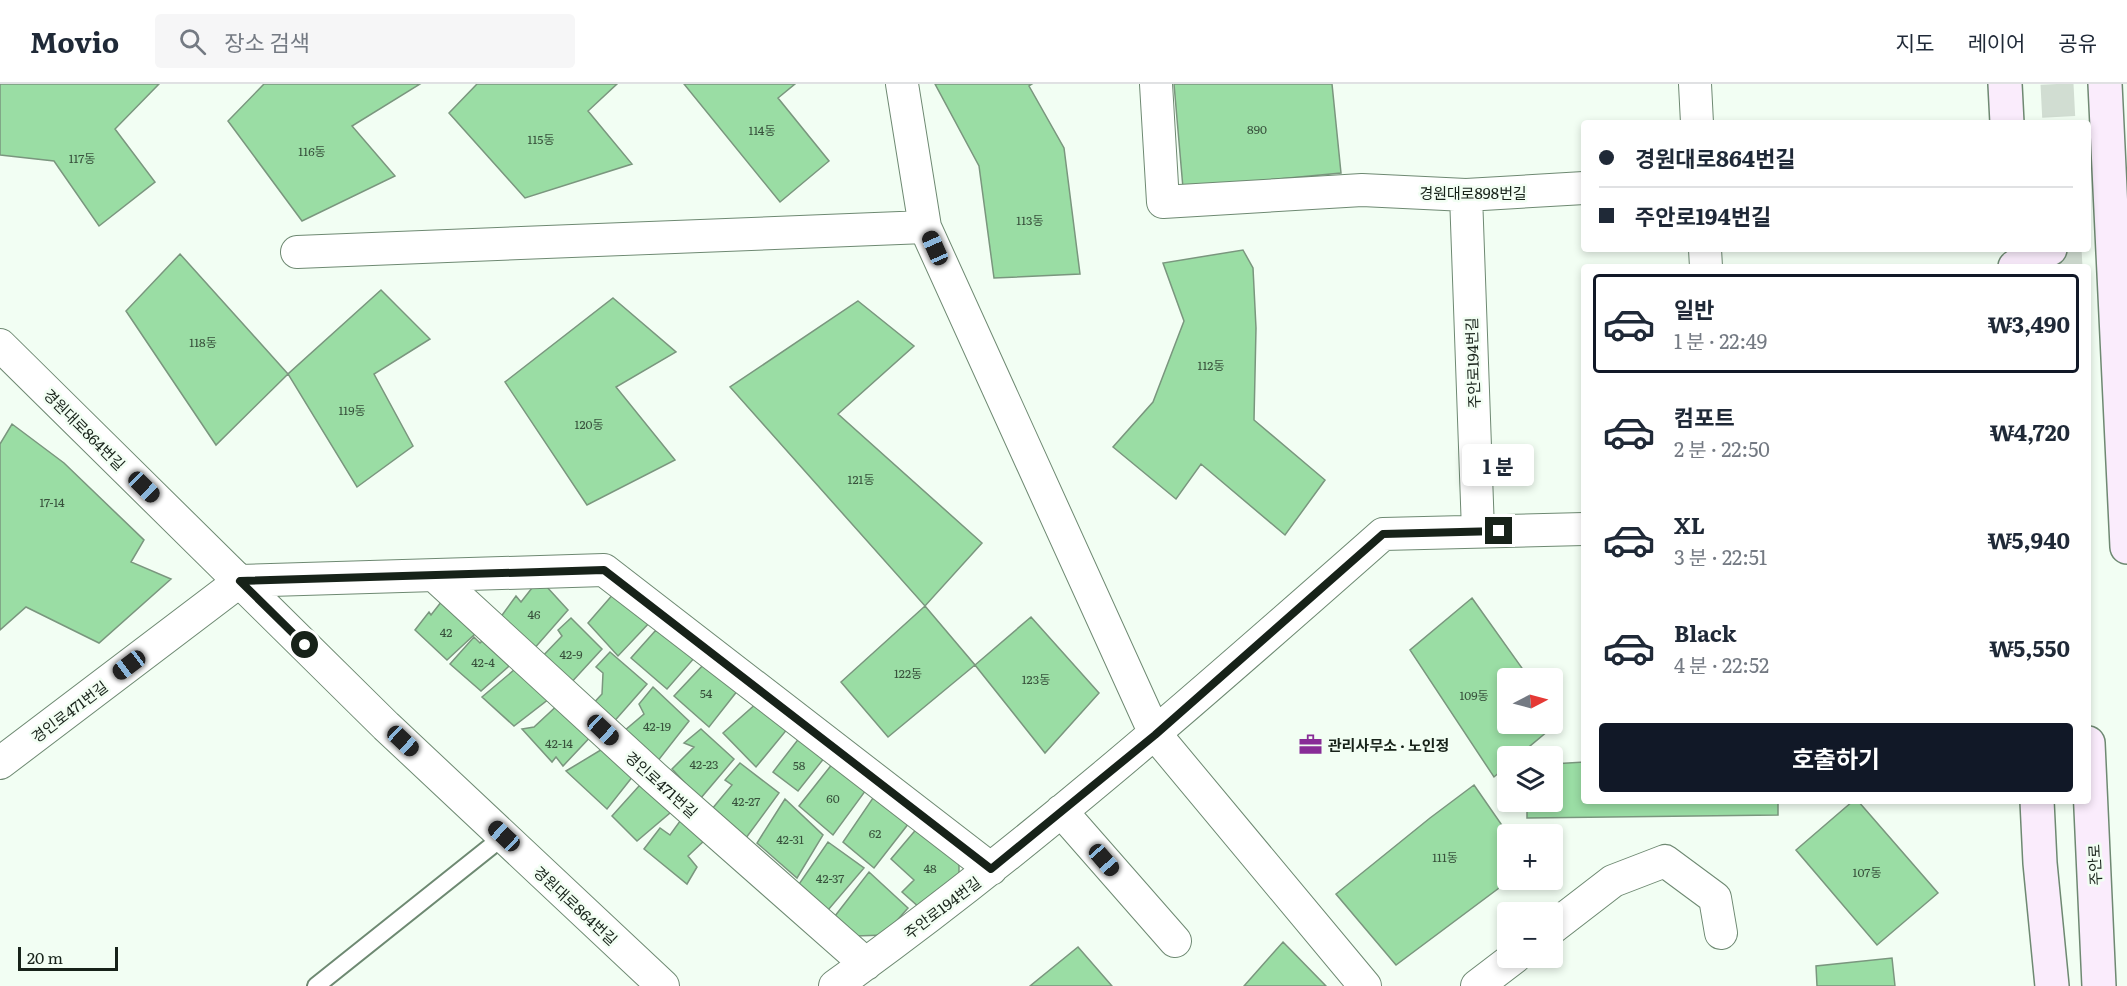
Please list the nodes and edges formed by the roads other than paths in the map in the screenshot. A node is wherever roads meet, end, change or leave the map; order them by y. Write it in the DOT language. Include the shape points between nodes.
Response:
graph roads {
  1 [pos="902,84"];
  2 [pos="1156,84"];
  3 [pos="1695,84"];
  4 [pos="2005,84"];
  5 [pos="2105,84"];
  6 [pos="1697,120"];
  7 [pos="2007,120"];
  8 [pos="1581,188"];
  9 [pos="1466,195"];
  10 [pos="925,227"];
  11 [pos="297,252"];
  12 [pos="2039,252"];
  13 [pos="2101,256"];
  14 [pos="2018,264"];
  15 [pos="0,345"];
  16 [pos="2126,496"];
  17 [pos="1581,529"];
  18 [pos="1478,531"];
  19 [pos="2127,547"];
  20 [pos="435,576"];
  21 [pos="240,581"];
  22 [pos="1155,735"];
  23 [pos="0,763"];
  24 [pos="2037,804"];
  25 [pos="2091,804"];
  26 [pos="1061,812"];
  27 [pos="504,836"];
  28 [pos="991,869"];
  29 [pos="1563,920"];
  30 [pos="1721,933"];
  31 [pos="1175,941"];
  32 [pos="866,964"];
  33 [pos="1501,968"];
  34 [pos="316,986"];
  35 [pos="663,986"];
  36 [pos="835,986"];
  37 [pos="1365,986"];
  38 [pos="1477,986"];
  39 [pos="2052,986"];
  40 [pos="2099,986"];
  1 -- 10 [label="street"];
  2 -- 9 [label="street, 경원대로898번길" via="1163,202 1362,190"];
  3 -- 6 [label="street"];
  4 -- 7 [label="main road"];
  5 -- 13 [label="main road"];
  8 -- 9 [label="street, 경원대로898번길"];
  9 -- 18 [label="street, 주안로194번길"];
  10 -- 11 [label="street"];
  10 -- 22 [label="street"];
  12 -- 14 [label="main road"];
  13 -- 16 [label="main road"];
  15 -- 21 [label="street, 경원대로864번길"];
  16 -- 19 [label="main road"];
  17 -- 18 [label="street, 주안로194번길"];
  18 -- 22 [label="street, 주안로194번길" via="1383,534"];
  20 -- 21 [label="street"];
  20 -- 28 [label="street" via="604,570"];
  20 -- 32 [label="street, 경인로471번길"];
  21 -- 23 [label="street, 경인로471번길"];
  21 -- 27 [label="street, 경원대로864번길"];
  22 -- 26 [label="street, 주안로194번길"];
  22 -- 37 [label="street"];
  24 -- 39 [label="main road"];
  25 -- 40 [label="main road, 주안로"];
  26 -- 28 [label="street, 주안로194번길"];
  26 -- 31 [label="street"];
  27 -- 34 [label="lane"];
  27 -- 35 [label="street, 경원대로864번길"];
  28 -- 32 [label="street, 주안로194번길"];
  29 -- 30 [label="street" via="1613,881 1665,861 1715,898"];
  32 -- 36 [label="street, 주안로194번길"];
  33 -- 38 [label="street"];
}
